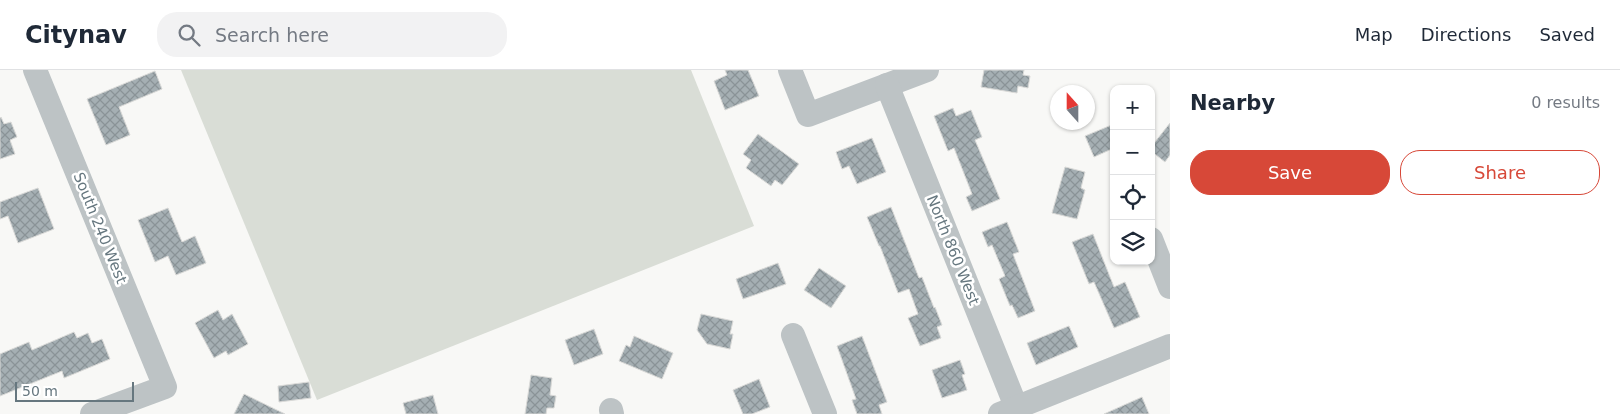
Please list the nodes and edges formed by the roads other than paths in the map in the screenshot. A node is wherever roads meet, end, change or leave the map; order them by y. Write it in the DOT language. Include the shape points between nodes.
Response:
graph roads {
  1 [pos="35,70"];
  2 [pos="790,70"];
  3 [pos="927,70"];
  4 [pos="886,85"];
  5 [pos="1155,249"];
  6 [pos="1170,287"];
  7 [pos="793,335"];
  8 [pos="1170,346"];
  9 [pos="1012,412"];
  10 [pos="92,414"];
  11 [pos="825,414"];
  1 -- 10 [label="street, South 240 West" via="165,387"];
  2 -- 4 [label="street" via="808,115"];
  3 -- 4 [label="street"];
  4 -- 9 [label="street, North 860 West"];
  5 -- 6 [label="street"];
  7 -- 11 [label="street"];
  8 -- 9 [label="street"];
}
